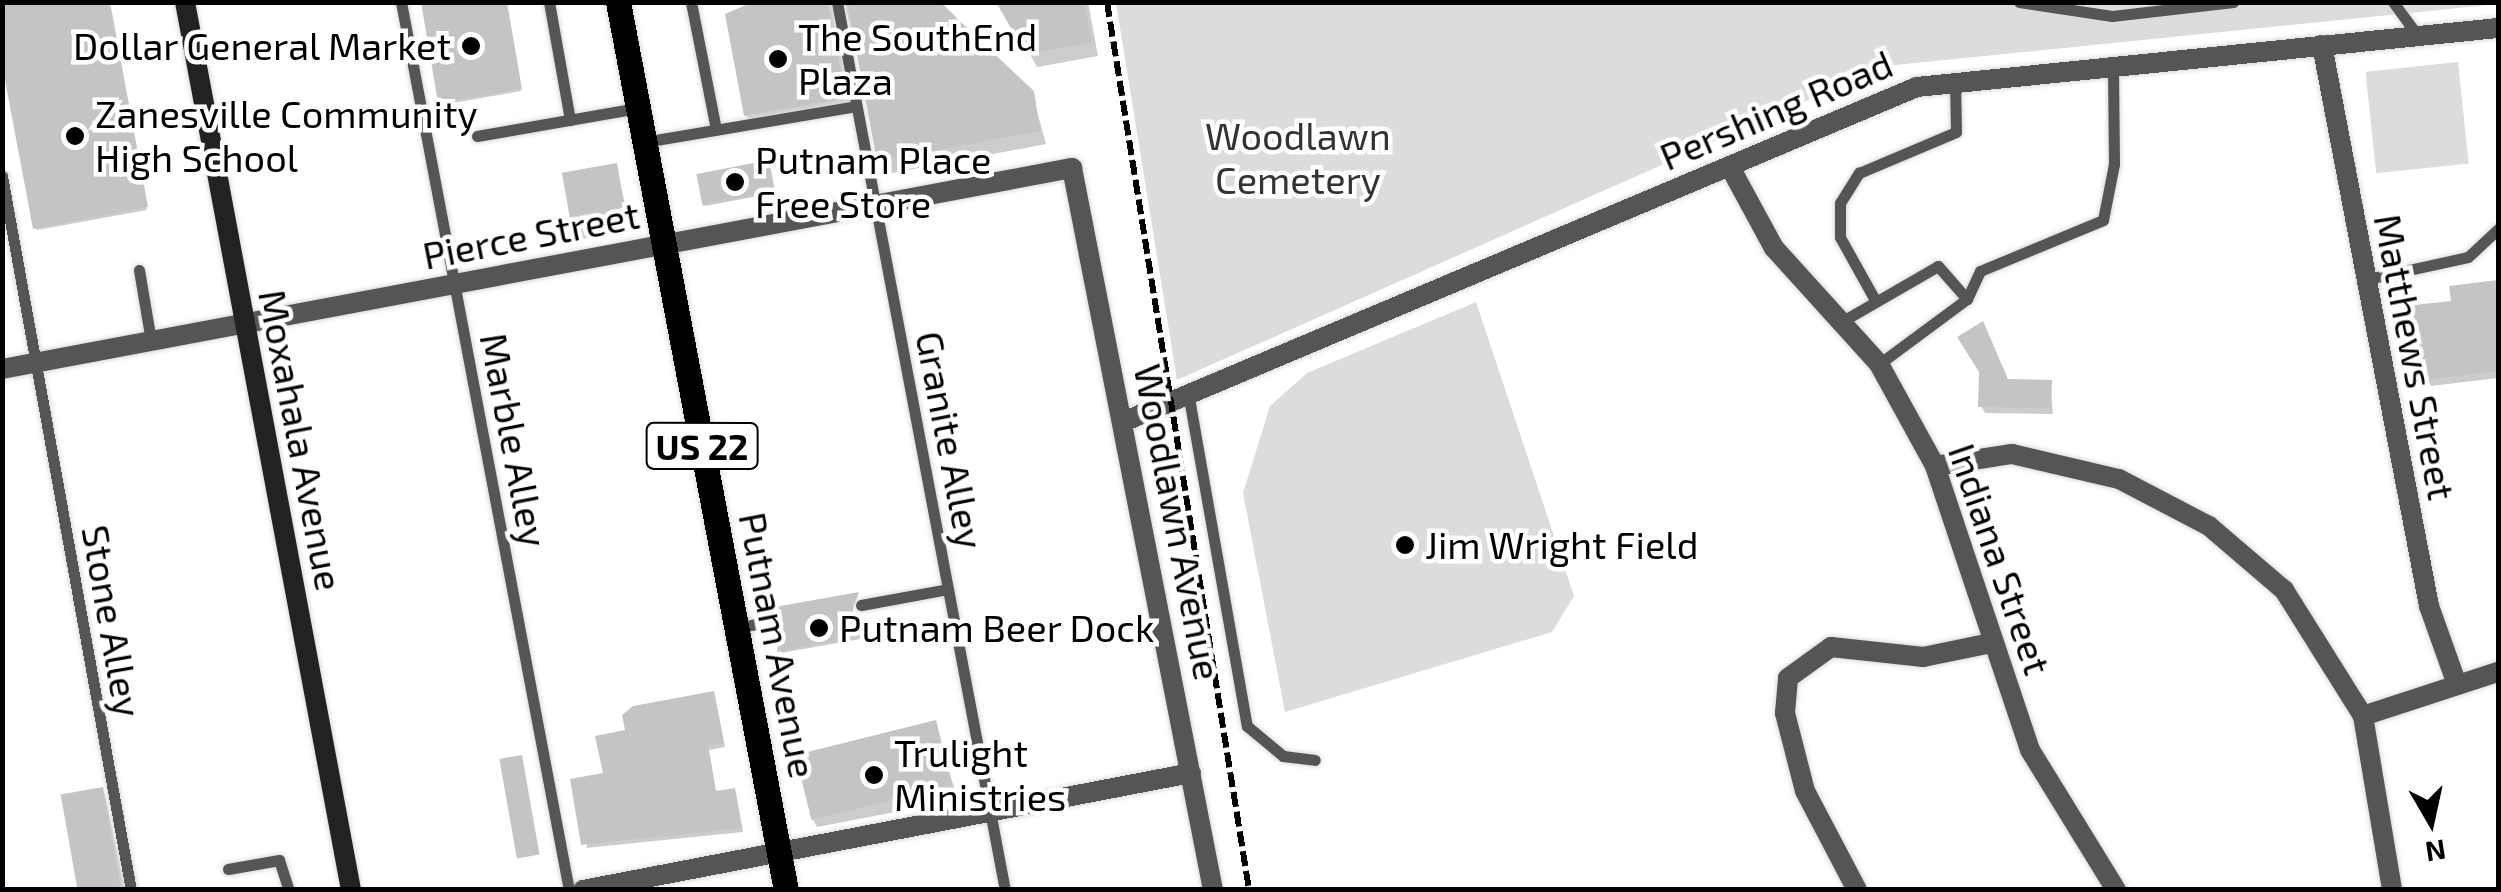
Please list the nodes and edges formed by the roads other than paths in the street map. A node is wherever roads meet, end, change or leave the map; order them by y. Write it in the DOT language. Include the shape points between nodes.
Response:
graph roads {
  1 [pos="185,2"];
  2 [pos="401,2"];
  3 [pos="549,2"];
  4 [pos="618,2"];
  5 [pos="690,2"];
  6 [pos="836,2"];
  7 [pos="2019,2"];
  8 [pos="2233,2"];
  9 [pos="2393,2"];
  10 [pos="2498,28"];
  11 [pos="2418,36"];
  12 [pos="2322,45"];
  13 [pos="2114,63"];
  14 [pos="1955,80"];
  15 [pos="856,106"];
  16 [pos="638,108"];
  17 [pos="570,120"];
  18 [pos="716,130"];
  19 [pos="476,136"];
  20 [pos="644,142"];
  21 [pos="1730,167"];
  22 [pos="1072,168"];
  23 [pos="2,176"];
  24 [pos="875,206"];
  25 [pos="2498,228"];
  26 [pos="664,246"];
  27 [pos="139,270"];
  28 [pos="2364,280"];
  29 [pos="454,285"];
  30 [pos="1967,299"];
  31 [pos="1875,300"];
  32 [pos="1841,322"];
  33 [pos="244,324"];
  34 [pos="151,342"];
  35 [pos="35,362"];
  36 [pos="1879,364"];
  37 [pos="2,369"];
  38 [pos="1189,398"];
  39 [pos="1122,422"];
  40 [pos="1936,466"];
  41 [pos="948,589"];
  42 [pos="861,605"];
  43 [pos="772,621"];
  44 [pos="736,628"];
  45 [pos="1992,643"];
  46 [pos="2498,672"];
  47 [pos="2455,679"];
  48 [pos="2363,716"];
  49 [pos="1315,760"];
  50 [pos="1192,774"];
  51 [pos="990,812"];
  52 [pos="779,851"];
  53 [pos="228,870"];
  54 [pos="131,890"];
  55 [pos="290,890"];
  56 [pos="351,890"];
  57 [pos="568,890"];
  58 [pos="583,890"];
  59 [pos="786,890"];
  60 [pos="1005,890"];
  61 [pos="1213,890"];
  62 [pos="1857,890"];
  63 [pos="2116,890"];
  64 [pos="2392,890"];
  1 -- 33 [label="street, Moxahala Avenue"];
  2 -- 29 [label="lane, Marble Alley"];
  3 -- 17 [label="lane"];
  4 -- 16 [label="main road, Putnam Avenue / US 22"];
  5 -- 18 [label="lane"];
  6 -- 15 [label="lane, Granite Alley"];
  7 -- 8 [label="lane" via="2112,16"];
  9 -- 11 [label="lane"];
  10 -- 11 [label="street, Pershing Road"];
  11 -- 12 [label="street, Pershing Road"];
  12 -- 13 [label="street, Pershing Road"];
  12 -- 28 [label="street, Matthews Street"];
  13 -- 14 [label="street, Pershing Road"];
  13 -- 30 [label="lane" via="2114,164 2103,220 1980,272"];
  14 -- 21 [label="street, Pershing Road"];
  14 -- 31 [label="lane" via="1956,132 1859,173 1840,202 1840,237"];
  15 -- 18 [label="lane"];
  15 -- 24 [label="lane, Granite Alley"];
  16 -- 17 [label="lane"];
  16 -- 20 [label="main road, Putnam Avenue / US 22"];
  17 -- 19 [label="lane"];
  18 -- 20 [label="lane"];
  20 -- 26 [label="main road, Putnam Avenue / US 22"];
  21 -- 32 [label="street, Indiana Street" via="1774,248"];
  21 -- 38 [label="street, Pershing Road"];
  22 -- 24 [label="street, Pierce Street"];
  22 -- 39 [label="street, Woodlawn Avenue"];
  23 -- 35 [label="lane, Stone Alley"];
  24 -- 26 [label="street, Pierce Street"];
  24 -- 41 [label="lane, Granite Alley"];
  25 -- 28 [label="lane" via="2468,257"];
  26 -- 29 [label="street, Pierce Street"];
  26 -- 44 [label="main road, Putnam Avenue / US 22"];
  27 -- 34 [label="lane"];
  28 -- 47 [label="street, Matthews Street" via="2429,606"];
  29 -- 33 [label="street, Pierce Street"];
  29 -- 57 [label="lane, Marble Alley"];
  30 -- 31 [label="lane" via="1938,266"];
  30 -- 36 [label="lane"];
  31 -- 32 [label="lane"];
  32 -- 36 [label="street, Indiana Street"];
  33 -- 34 [label="street, Pierce Street"];
  33 -- 56 [label="street, Moxahala Avenue"];
  34 -- 35 [label="street, Pierce Street"];
  35 -- 37 [label="street, Pierce Street"];
  35 -- 54 [label="lane, Stone Alley"];
  36 -- 40 [label="street, Indiana Street"];
  38 -- 39 [label="street, Pershing Road"];
  38 -- 49 [label="lane" via="1247,726 1283,756"];
  39 -- 50 [label="street, Woodlawn Avenue"];
  40 -- 45 [label="street, Indiana Street"];
  40 -- 48 [label="street" via="2012,454 2072,464 2168,500 2284,590"];
  41 -- 42 [label="lane"];
  41 -- 51 [label="lane, Granite Alley"];
  43 -- 44 [label="lane"];
  44 -- 52 [label="main road, Putnam Avenue / US 22"];
  45 -- 62 [label="street" via="1923,657 1831,647 1788,678 1785,714 1805,791"];
  45 -- 63 [label="street, Indiana Street" via="2030,750"];
  46 -- 47 [label="street"];
  47 -- 48 [label="street"];
  48 -- 64 [label="street"];
  50 -- 51 [label="street"];
  50 -- 61 [label="street, Woodlawn Avenue"];
  51 -- 52 [label="street"];
  51 -- 60 [label="lane, Granite Alley"];
  52 -- 58 [label="street"];
  52 -- 59 [label="main road, Putnam Avenue / US 22"];
  53 -- 55 [label="lane" via="278,860"];
}
